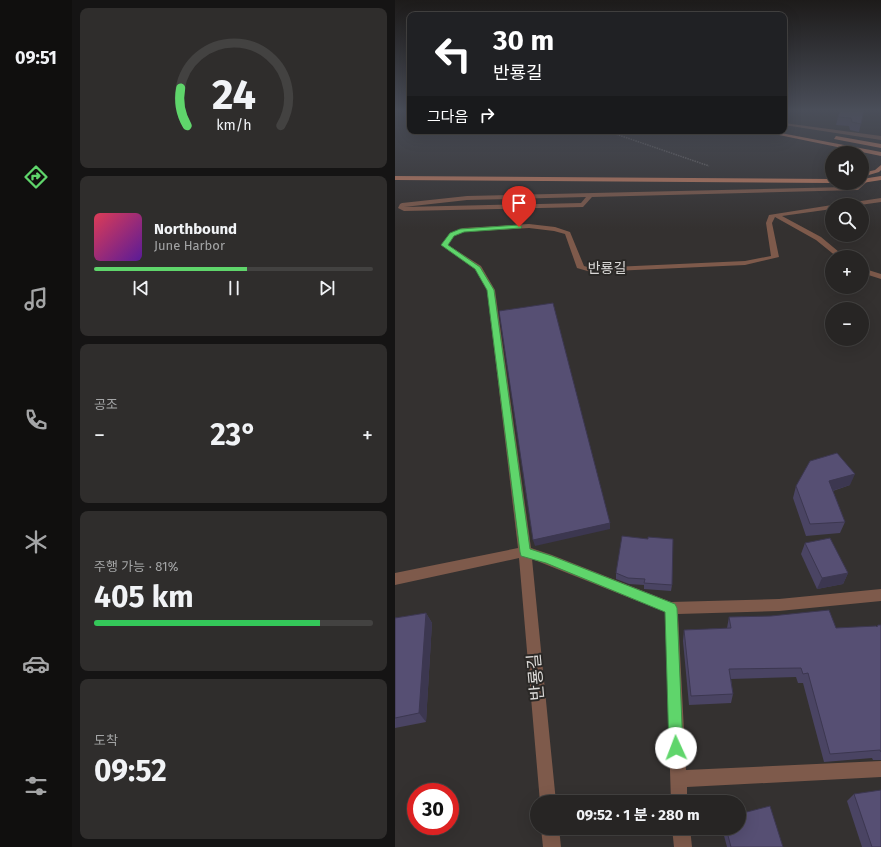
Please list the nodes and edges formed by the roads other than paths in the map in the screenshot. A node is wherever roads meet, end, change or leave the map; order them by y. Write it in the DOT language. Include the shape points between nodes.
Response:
graph roads {
  1 [pos="869,152"];
  2 [pos="869,154"];
  3 [pos="881,154"];
  4 [pos="881,164"];
  5 [pos="881,167"];
  6 [pos="869,177"];
  7 [pos="395,178"];
  8 [pos="881,178"];
  9 [pos="869,179"];
  10 [pos="825,181"];
  11 [pos="869,181"];
  12 [pos="881,182"];
  13 [pos="847,190"];
  14 [pos="590,196"];
  15 [pos="881,200"];
  16 [pos="869,202"];
  17 [pos="825,208"];
  18 [pos="398,209"];
  19 [pos="775,216"];
  20 [pos="835,250"];
  21 [pos="869,273"];
  22 [pos="881,277"];
  23 [pos="525,552"];
  24 [pos="395,579"];
  25 [pos="881,595"];
  26 [pos="671,608"];
  27 [pos="881,769"];
  28 [pos="677,779"];
  29 [pos="547,795"];
  30 [pos="678,795"];
  31 [pos="551,835"];
  32 [pos="682,835"];
  33 [pos="552,847"];
  34 [pos="683,847"];
  1 -- 3 [label="main road"];
  2 -- 4 [label="main road"];
  5 -- 6 [label="main road"];
  7 -- 10 [label="main road"];
  8 -- 9 [label="main road"];
  11 -- 12 [label="main road"];
  13 -- 14 [label="street"];
  14 -- 18 [label="street" via="467,198 402,205"];
  14 -- 18 [label="street" via="583,205"];
  15 -- 16 [label="street"];
  17 -- 19 [label="street"];
  19 -- 20 [label="street" via="819,238"];
  19 -- 23 [label="street, 반룡길" via="771,216 769,223 775,257 745,263 591,270 581,268 568,232 557,228 533,226 463,230 452,234 444,245 477,268 491,290"];
  21 -- 22 [label="street"];
  23 -- 24 [label="street"];
  23 -- 26 [label="street"];
  23 -- 29 [label="street, 반룡길"];
  25 -- 26 [label="street" via="779,605"];
  26 -- 28 [label="street"];
  27 -- 28 [label="street"];
  28 -- 30 [label="street"];
  31 -- 33 [label="street"];
  32 -- 34 [label="street"];
}
